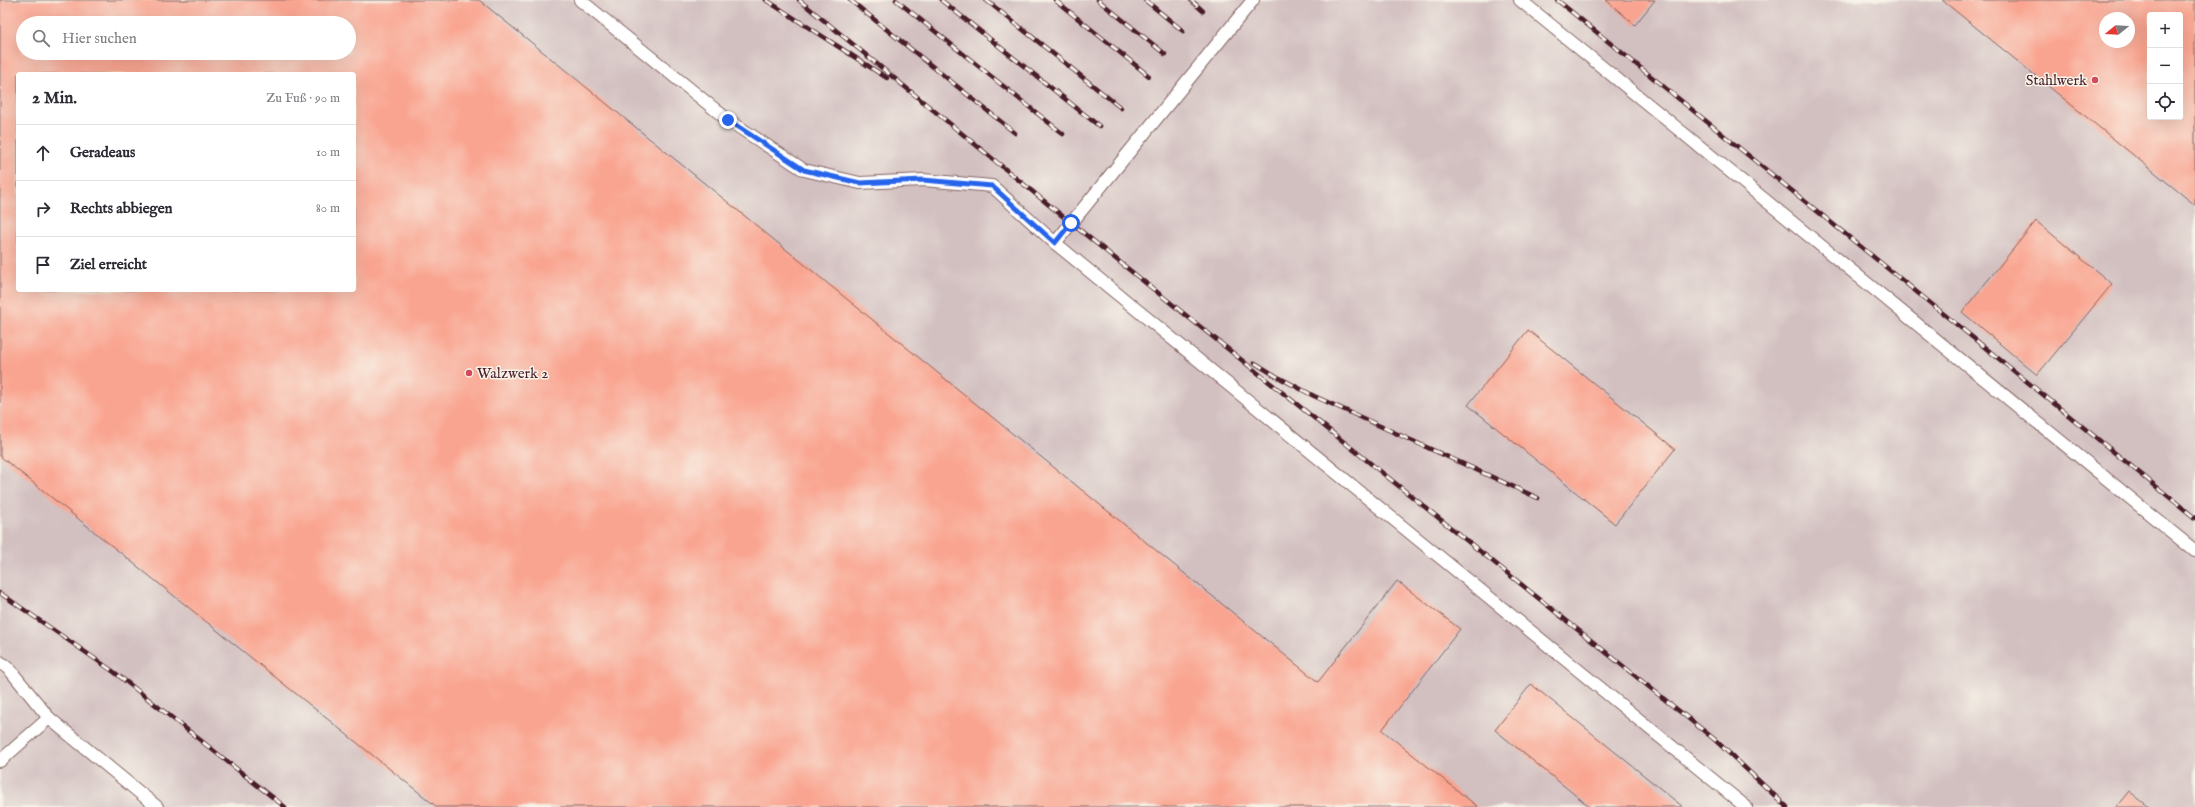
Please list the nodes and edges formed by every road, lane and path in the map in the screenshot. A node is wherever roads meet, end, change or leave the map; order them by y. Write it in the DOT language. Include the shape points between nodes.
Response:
graph roads {
  1 [pos="580,0"];
  2 [pos="1253,0"];
  3 [pos="1520,0"];
  4 [pos="1055,243"];
  5 [pos="2195,551"];
  6 [pos="0,662"];
  7 [pos="49,718"];
  8 [pos="0,761"];
  9 [pos="157,807"];
  10 [pos="1746,807"];
  1 -- 4 [label="lane" via="728,120 804,170 860,183 923,180 992,186"];
  2 -- 4 [label="lane"];
  3 -- 5 [label="lane"];
  4 -- 10 [label="lane"];
  6 -- 7 [label="lane" via="10,670"];
  7 -- 8 [label="lane"];
  7 -- 9 [label="lane"];
}
